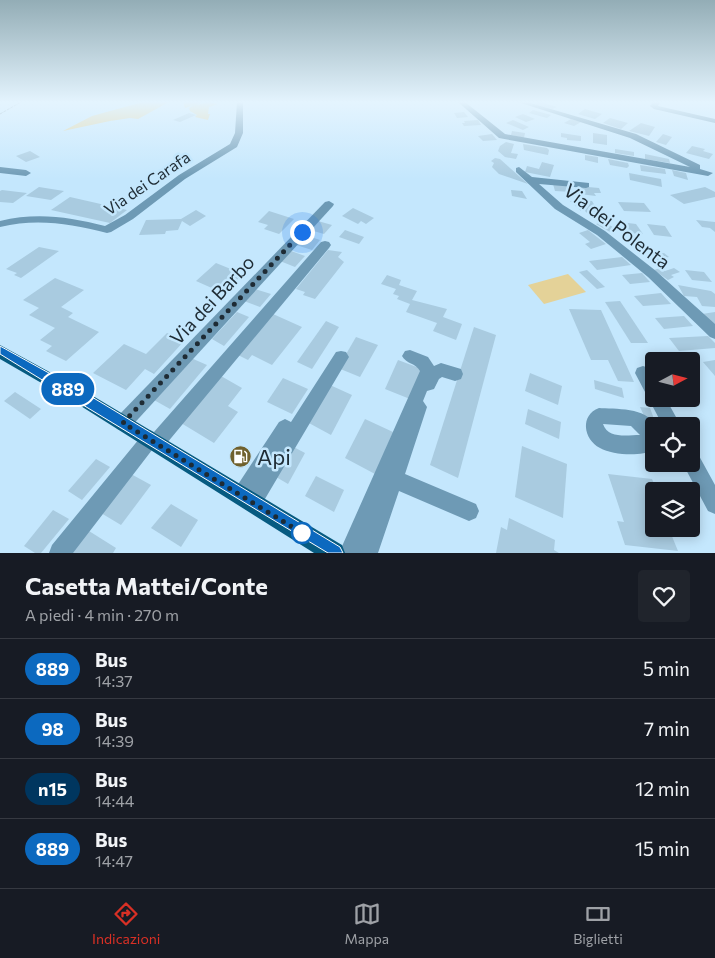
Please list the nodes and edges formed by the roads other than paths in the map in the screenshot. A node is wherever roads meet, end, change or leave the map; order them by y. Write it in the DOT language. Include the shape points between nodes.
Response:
graph roads {
  1 [pos="239,128"];
  2 [pos="491,128"];
  3 [pos="609,128"];
  4 [pos="0,170"];
  5 [pos="519,170"];
  6 [pos="26,172"];
  7 [pos="711,174"];
  8 [pos="530,180"];
  9 [pos="586,185"];
  10 [pos="329,204"];
  11 [pos="0,224"];
  12 [pos="325,245"];
  13 [pos="715,333"];
  14 [pos="0,351"];
  15 [pos="410,356"];
  16 [pos="341,357"];
  17 [pos="455,374"];
  18 [pos="643,374"];
  19 [pos="645,377"];
  20 [pos="123,423"];
  21 [pos="285,428"];
  22 [pos="153,441"];
  23 [pos="697,472"];
  24 [pos="394,479"];
  25 [pos="247,499"];
  26 [pos="715,504"];
  27 [pos="469,511"];
  28 [pos="60,553"];
  29 [pos="334,553"];
  30 [pos="350,553"];
  31 [pos="366,553"];
  1 -- 11 [label="street, Via dei Carafa" via="234,145 106,230 54,217"];
  2 -- 7 [label="street" via="504,136"];
  3 -- 7 [label="street" via="630,134"];
  4 -- 6 [label="street"];
  5 -- 8 [label="street, Via dei Polenta"];
  8 -- 9 [label="street"];
  8 -- 13 [label="street, Via dei Polenta" via="559,207 632,257"];
  10 -- 20 [label="street, Via dei Barbo"];
  12 -- 22 [label="street"];
  14 -- 20 [label="main road"];
  15 -- 30 [label="street" via="423,362 428,370"];
  16 -- 25 [label="street"];
  17 -- 24 [label="street" via="441,370 433,374"];
  18 -- 19 [label="street"];
  20 -- 22 [label="main road"];
  21 -- 25 [label="street"];
  22 -- 25 [label="main road"];
  22 -- 28 [label="street"];
  23 -- 26 [label="street"];
  24 -- 27 [label="street"];
  24 -- 31 [label="street"];
  25 -- 29 [label="main road"];
}
